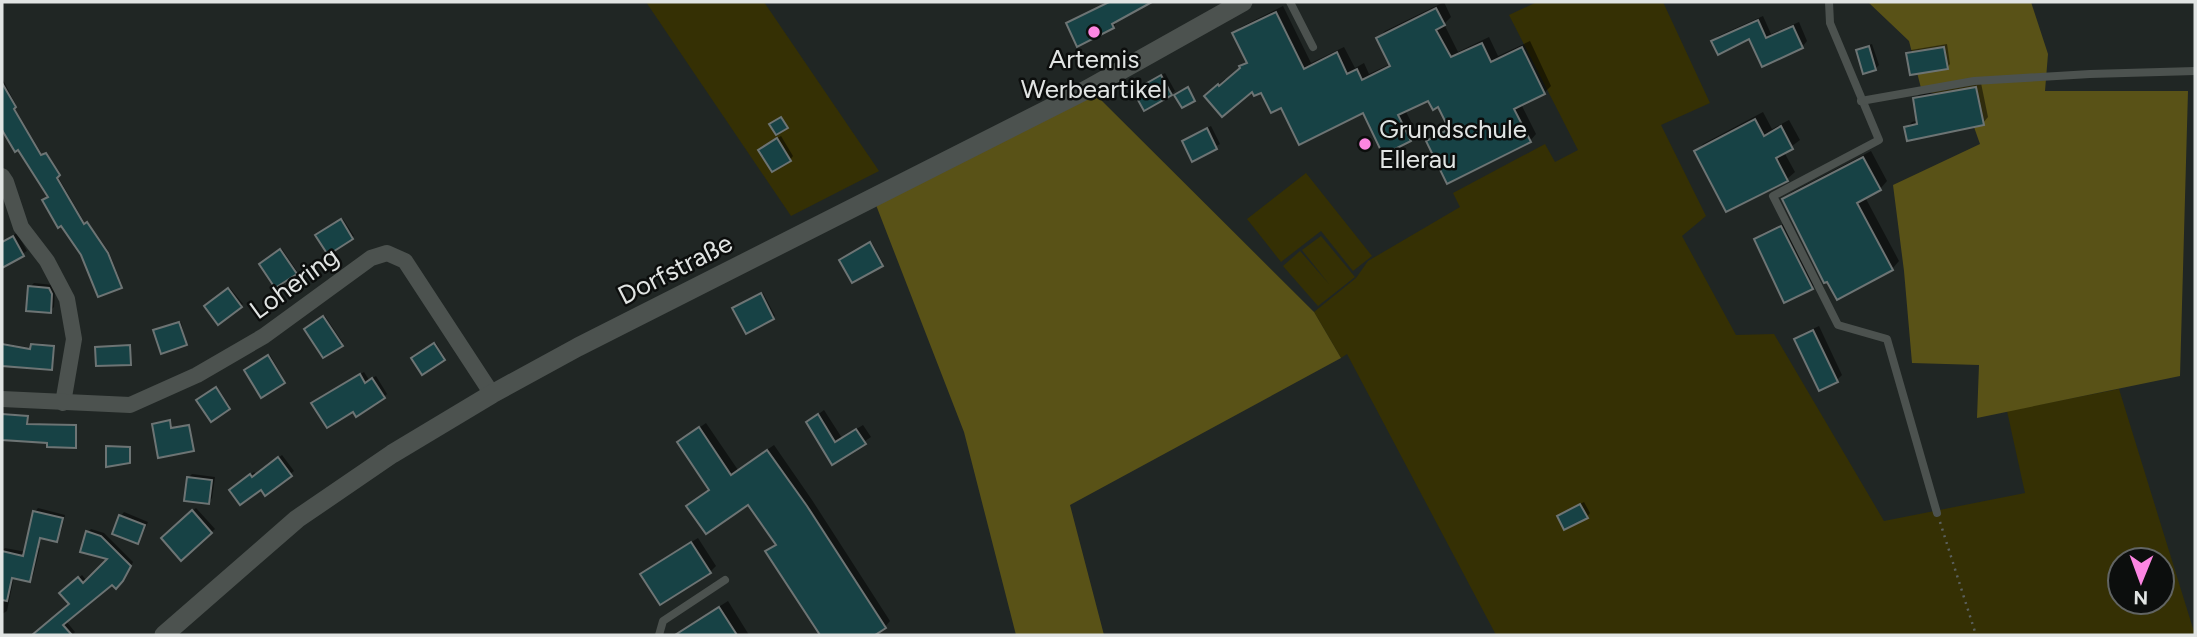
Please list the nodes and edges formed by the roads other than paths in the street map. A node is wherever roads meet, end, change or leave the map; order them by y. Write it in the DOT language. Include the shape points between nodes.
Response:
graph roads {
  1 [pos="1243,2"];
  2 [pos="1290,2"];
  3 [pos="1829,2"];
  4 [pos="1313,47"];
  5 [pos="2195,71"];
  6 [pos="1861,101"];
  7 [pos="2,176"];
  8 [pos="492,394"];
  9 [pos="2,399"];
  10 [pos="62,403"];
  11 [pos="1937,513"];
  12 [pos="725,580"];
  13 [pos="164,635"];
  14 [pos="659,635"];
  1 -- 8 [label="street, Dorfstraße" via="1086,90"];
  2 -- 4 [label="lane"];
  3 -- 6 [label="lane" via="1830,23"];
  5 -- 6 [label="lane" via="1973,81"];
  6 -- 11 [label="lane" via="1879,139 1773,196 1838,325 1887,339"];
  7 -- 10 [label="street" via="21,227 47,261 67,299 74,339"];
  8 -- 10 [label="street, Lohering" via="405,261 387,253 371,258 264,335 197,375 130,405"];
  8 -- 13 [label="street, Dorfstraße" via="296,519"];
  9 -- 10 [label="street, Lohering"];
  12 -- 14 [label="lane" via="663,621"];
}
